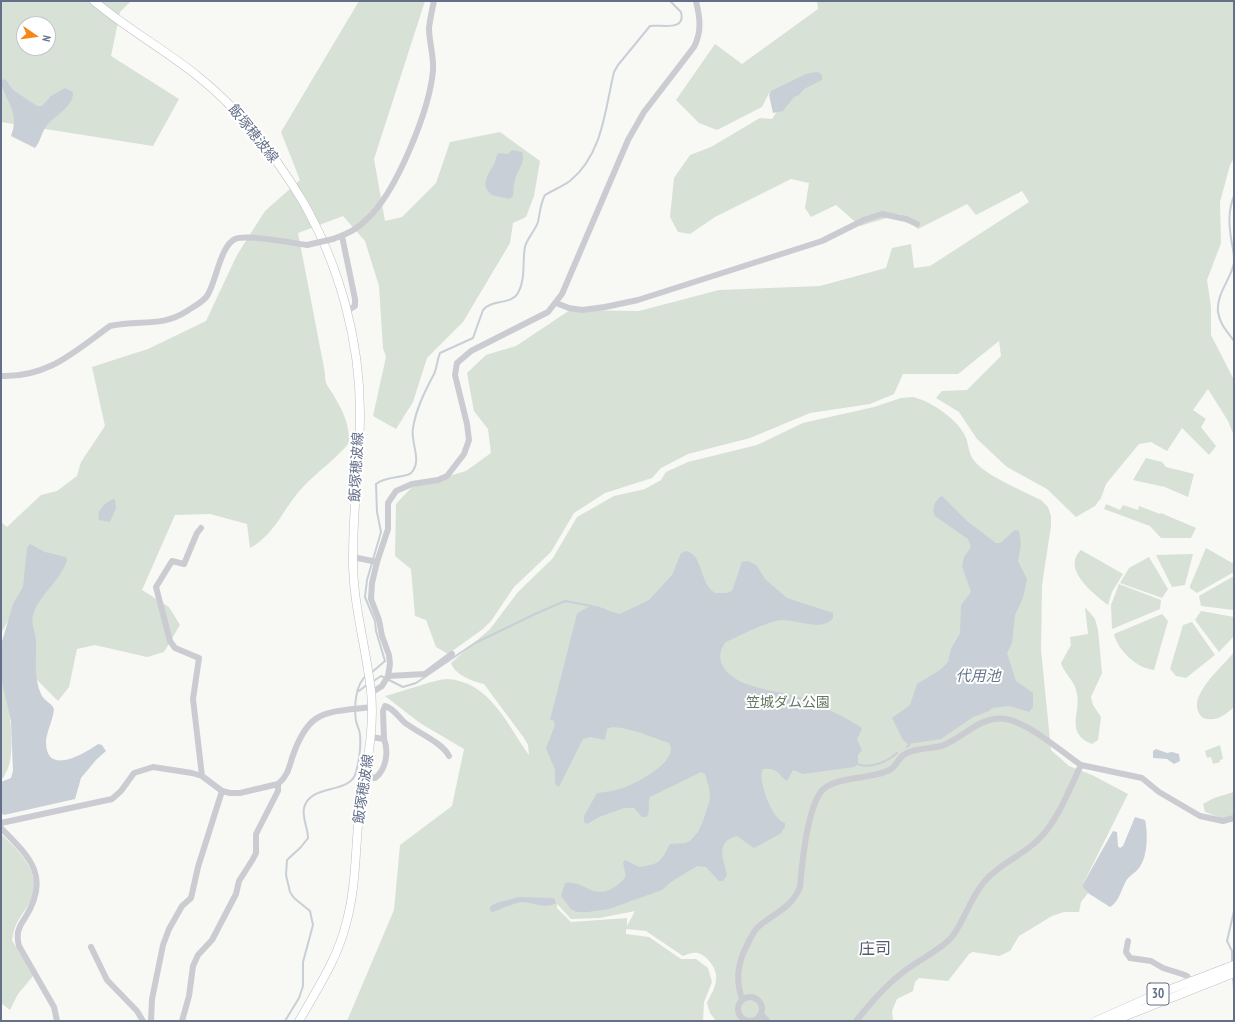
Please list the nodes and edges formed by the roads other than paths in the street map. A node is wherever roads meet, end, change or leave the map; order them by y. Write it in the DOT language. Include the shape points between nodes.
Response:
graph roads {
  1 [pos="94,1"];
  2 [pos="434,1"];
  3 [pos="696,1"];
  4 [pos="917,224"];
  5 [pos="342,236"];
  6 [pos="556,303"];
  7 [pos="347,311"];
  8 [pos="1,376"];
  9 [pos="201,528"];
  10 [pos="353,558"];
  11 [pos="377,562"];
  12 [pos="452,654"];
  13 [pos="388,676"];
  14 [pos="371,693"];
  15 [pos="372,707"];
  16 [pos="371,737"];
  17 [pos="384,740"];
  18 [pos="449,756"];
  19 [pos="1081,765"];
  20 [pos="202,776"];
  21 [pos="365,777"];
  22 [pos="278,784"];
  23 [pos="222,791"];
  24 [pos="1234,818"];
  25 [pos="1,823"];
  26 [pos="1,828"];
  27 [pos="1128,942"];
  28 [pos="91,947"];
  29 [pos="1234,965"];
  30 [pos="1234,973"];
  31 [pos="1222,974"];
  32 [pos="1193,985"];
  33 [pos="742,999"];
  34 [pos="761,1014"];
  35 [pos="755,1020"];
  36 [pos="57,1021"];
  37 [pos="143,1021"];
  38 [pos="150,1021"];
  39 [pos="182,1021"];
  40 [pos="299,1021"];
  41 [pos="767,1021"];
  42 [pos="856,1021"];
  43 [pos="1096,1021"];
  44 [pos="1113,1021"];
  1 -- 7 [label="main road, 飯塚穂波線" via="199,77 228,103 264,143 302,202 327,250"];
  2 -- 5 [label="street" via="429,29 433,72 424,110 409,150 390,190 368,219"];
  3 -- 6 [label="street" via="700,20 694,47 644,112 628,140"];
  4 -- 6 [label="street" via="882,214 822,241 638,300 582,310"];
  5 -- 7 [label="street" via="355,299 355,306"];
  5 -- 8 [label="street, bridge" via="307,245 258,239 234,240 226,247 206,296 187,312 168,321 121,323 110,326 54,366 18,377"];
  6 -- 11 [label="street" via="548,312 471,351 457,363 455,374 469,440 464,454 447,476 412,484 396,491 388,503 388,529"];
  7 -- 10 [label="main road, 飯塚穂波線" via="359,380 360,416"];
  9 -- 20 [label="street" via="184,564 172,561 156,587 170,641 175,648 199,658 193,700"];
  10 -- 11 [label="street"];
  10 -- 14 [label="main road, 飯塚穂波線" via="356,598"];
  11 -- 13 [label="street" via="371,599 380,620 382,636 389,655"];
  12 -- 13 [label="street" via="424,674"];
  13 -- 14 [label="street" via="382,686"];
  14 -- 15 [label="main road, 飯塚穂波線"];
  15 -- 16 [label="main road, 飯塚穂波線"];
  15 -- 22 [label="street" via="326,713 314,719 304,730 288,772"];
  16 -- 17 [label="street"];
  16 -- 21 [label="main road, 飯塚穂波線"];
  17 -- 18 [label="street" via="382,711 385,706 405,723 446,750"];
  17 -- 21 [label="street" via="387,753 381,769 374,778"];
  19 -- 24 [label="street" via="1142,778 1159,792 1200,816 1223,820"];
  19 -- 33 [label="street" via="1016,722 1005,719 993,720 971,728 942,746 906,753 891,770 848,780 824,789 813,808 796,898 757,928 743,952 737,971"];
  19 -- 42 [label="street" via="1055,818 1040,839 997,868 971,900 951,939 902,973 877,996"];
  20 -- 23 [label="street"];
  20 -- 25 [label="street" via="153,767 142,769 134,773 112,799"];
  21 -- 40 [label="main road, 飯塚穂波線" via="360,805 354,882 346,924 331,965"];
  22 -- 23 [label="street" via="240,793"];
  22 -- 39 [label="street" via="278,791 256,834 256,853 253,860 239,880 236,894 212,940 198,955 193,966"];
  23 -- 38 [label="street" via="191,898 182,906 163,945"];
  26 -- 36 [label="street" via="25,853 37,876 35,897 19,925 16,936 19,946 54,1007"];
  27 -- 32 [label="street" via="1126,952 1130,958 1151,961 1187,976"];
  28 -- 37 [label="street" via="107,980 138,1011"];
  29 -- 31 [label="main road, 30"];
  30 -- 31 [label="main road, 30"];
  31 -- 32 [label="main road, 30"];
  32 -- 43 [label="main road, 30"];
  32 -- 44 [label="main road, 30"];
  33 -- 34 [label="street" via="752,996 758,1000 762,1005"];
  33 -- 35 [label="street" via="738,1005 740,1016 747,1020"];
  34 -- 35 [label="street"];
  34 -- 41 [label="street"];
}
